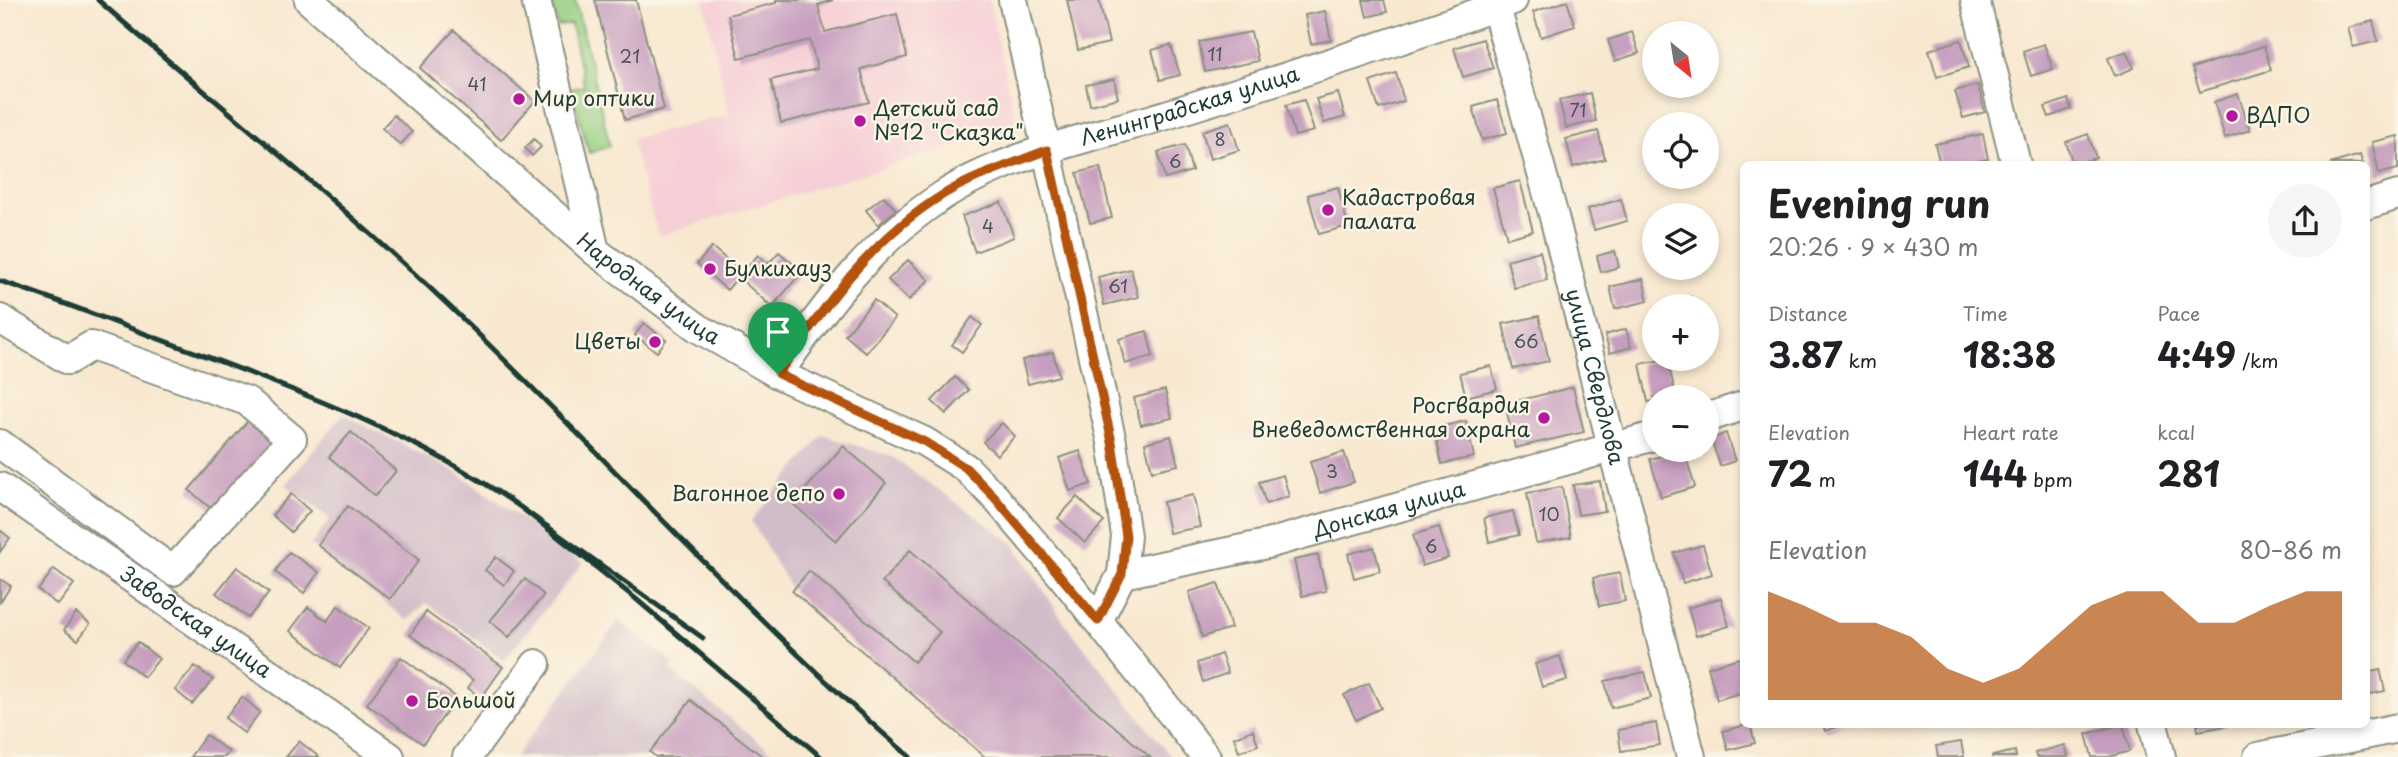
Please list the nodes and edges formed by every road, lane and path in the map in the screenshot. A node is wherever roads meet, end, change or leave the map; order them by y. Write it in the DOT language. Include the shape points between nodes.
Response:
graph roads {
  1 [pos="309,0"];
  2 [pos="536,0"];
  3 [pos="1013,0"];
  4 [pos="1975,0"];
  5 [pos="1501,2"];
  6 [pos="1047,150"];
  7 [pos="2015,161"];
  8 [pos="2398,195"];
  9 [pos="2370,204"];
  10 [pos="594,251"];
  11 [pos="0,319"];
  12 [pos="778,374"];
  13 [pos="1740,407"];
  14 [pos="1719,414"];
  15 [pos="1642,440"];
  16 [pos="0,444"];
  17 [pos="1612,449"];
  18 [pos="0,487"];
  19 [pos="1122,574"];
  20 [pos="1098,621"];
  21 [pos="536,664"];
  22 [pos="2154,728"];
  23 [pos="2398,728"];
  24 [pos="390,757"];
  25 [pos="467,757"];
  26 [pos="1206,757"];
  27 [pos="1691,757"];
  28 [pos="2161,757"];
  29 [pos="2258,757"];
  1 -- 10 [label="street, Народная улица"];
  2 -- 10 [label="street"];
  3 -- 6 [label="street"];
  4 -- 7 [label="street"];
  5 -- 6 [label="street, Ленинградская улица"];
  5 -- 17 [label="street, улица Свердлова"];
  6 -- 12 [label="street, Ленинградская улица" via="944,194 886,238 838,290"];
  6 -- 19 [label="street" via="1112,442 1126,536"];
  8 -- 9 [label="street"];
  10 -- 12 [label="street, Народная улица" via="698,328"];
  11 -- 16 [label="street" via="68,360 91,346 247,401 292,439 173,571"];
  12 -- 20 [label="street, Народная улица" via="925,442 966,468"];
  13 -- 14 [label="street"];
  15 -- 17 [label="street, Донская улица"];
  17 -- 19 [label="street, Донская улица" via="1267,544"];
  17 -- 27 [label="street, улица Свердлова"];
  18 -- 24 [label="street, Заводская улица"];
  19 -- 20 [label="street"];
  20 -- 26 [label="street, Народная улица"];
  21 -- 25 [label="street"];
  22 -- 28 [label="street"];
  23 -- 29 [label="street"];
}
